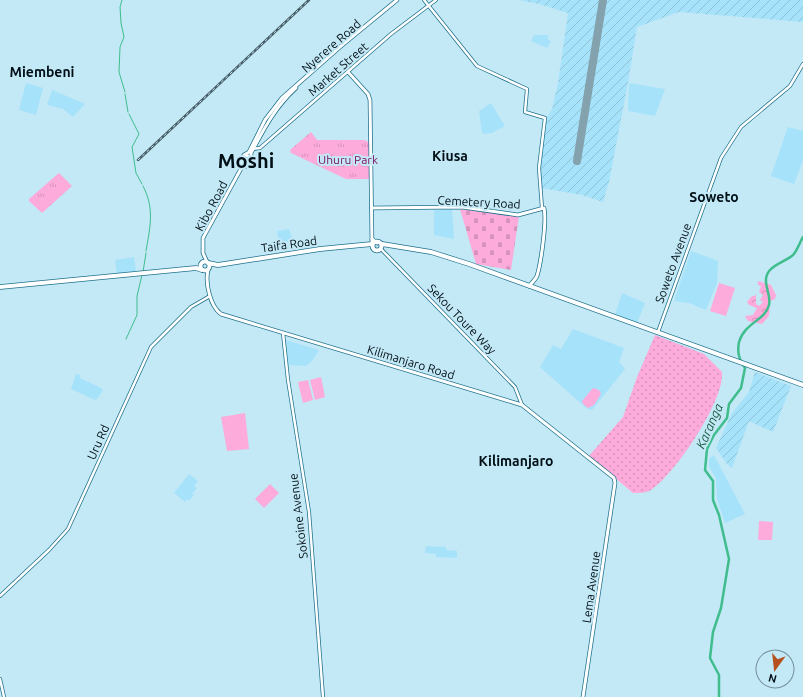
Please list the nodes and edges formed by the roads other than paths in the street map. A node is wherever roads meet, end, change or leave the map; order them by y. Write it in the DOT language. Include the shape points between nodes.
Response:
graph roads {
  1 [pos="397,0"];
  2 [pos="424,0"];
  3 [pos="436,0"];
  4 [pos="429,6"];
  5 [pos="372,21"];
  6 [pos="803,64"];
  7 [pos="348,72"];
  8 [pos="253,148"];
  9 [pos="244,155"];
  10 [pos="251,159"];
  11 [pos="243,165"];
  12 [pos="372,208"];
  13 [pos="544,208"];
  14 [pos="377,246"];
  15 [pos="205,262"];
  16 [pos="214,265"];
  17 [pos="196,268"];
  18 [pos="209,269"];
  19 [pos="203,270"];
  20 [pos="207,275"];
  21 [pos="529,286"];
  22 [pos="0,287"];
  23 [pos="210,296"];
  24 [pos="283,333"];
  25 [pos="658,333"];
  26 [pos="803,385"];
  27 [pos="522,405"];
  28 [pos="615,480"];
  29 [pos="0,596"];
  30 [pos="0,679"];
  31 [pos="4,697"];
  32 [pos="323,697"];
  33 [pos="583,697"];
  1 -- 5 [label="main road"];
  2 -- 4 [label="street"];
  3 -- 4 [label="street, Market Street"];
  4 -- 7 [label="street, Market Street"];
  4 -- 13 [label="street" via="476,65 526,88 525,112 546,119 539,168"];
  5 -- 8 [label="main road, Nyerere Road" via="283,101 267,122"];
  5 -- 9 [label="main road, Nyerere Road" via="282,98 265,120 249,152"];
  6 -- 25 [label="street, Soweto Avenue" via="790,86 742,126 726,148 716,169"];
  7 -- 8 [label="street, Market Street" via="260,148"];
  7 -- 12 [label="main road" via="368,94 370,100"];
  8 -- 10 [label="main road, Nyerere Road"];
  9 -- 10 [label="main road"];
  9 -- 11 [label="main road" via="241,160"];
  10 -- 11 [label="main road" via="250,165"];
  11 -- 15 [label="main road, Kibo Road" via="203,238"];
  12 -- 13 [label="main road, Cemetery Road" via="462,207 518,215"];
  12 -- 14 [label="main road" via="372,239"];
  13 -- 21 [label="main road" via="545,223 539,266"];
  14 -- 16 [label="highway, Taifa Road" via="340,247"];
  14 -- 21 [label="highway, Taifa Road" via="438,254"];
  14 -- 27 [label="street, Sekou Toure Way" via="515,387"];
  15 -- 16 [label="highway, Taifa Road"];
  15 -- 17 [label="highway"];
  15 -- 18 [label="highway"];
  15 -- 19 [label="highway"];
  16 -- 18 [label="highway, Taifa Road"];
  17 -- 19 [label="highway"];
  17 -- 22 [label="highway"];
  18 -- 19 [label="highway"];
  18 -- 20 [label="main road, Kilimanjaro Road"];
  19 -- 20 [label="main road"];
  20 -- 23 [label="main road, Kilimanjaro Road"];
  21 -- 25 [label="highway, Taifa Road"];
  23 -- 24 [label="main road, Kilimanjaro Road" via="221,314"];
  23 -- 29 [label="street, Uru Rd" via="191,307 151,346 68,529"];
  24 -- 27 [label="main road, Kilimanjaro Road"];
  24 -- 32 [label="street, Sokoine Avenue" via="309,512"];
  25 -- 26 [label="highway, Taifa Road"];
  27 -- 28 [label="main road, Kilimanjaro Road" via="579,448"];
  28 -- 33 [label="main road, Lema Avenue"];
  30 -- 31 [label="street"];
}
